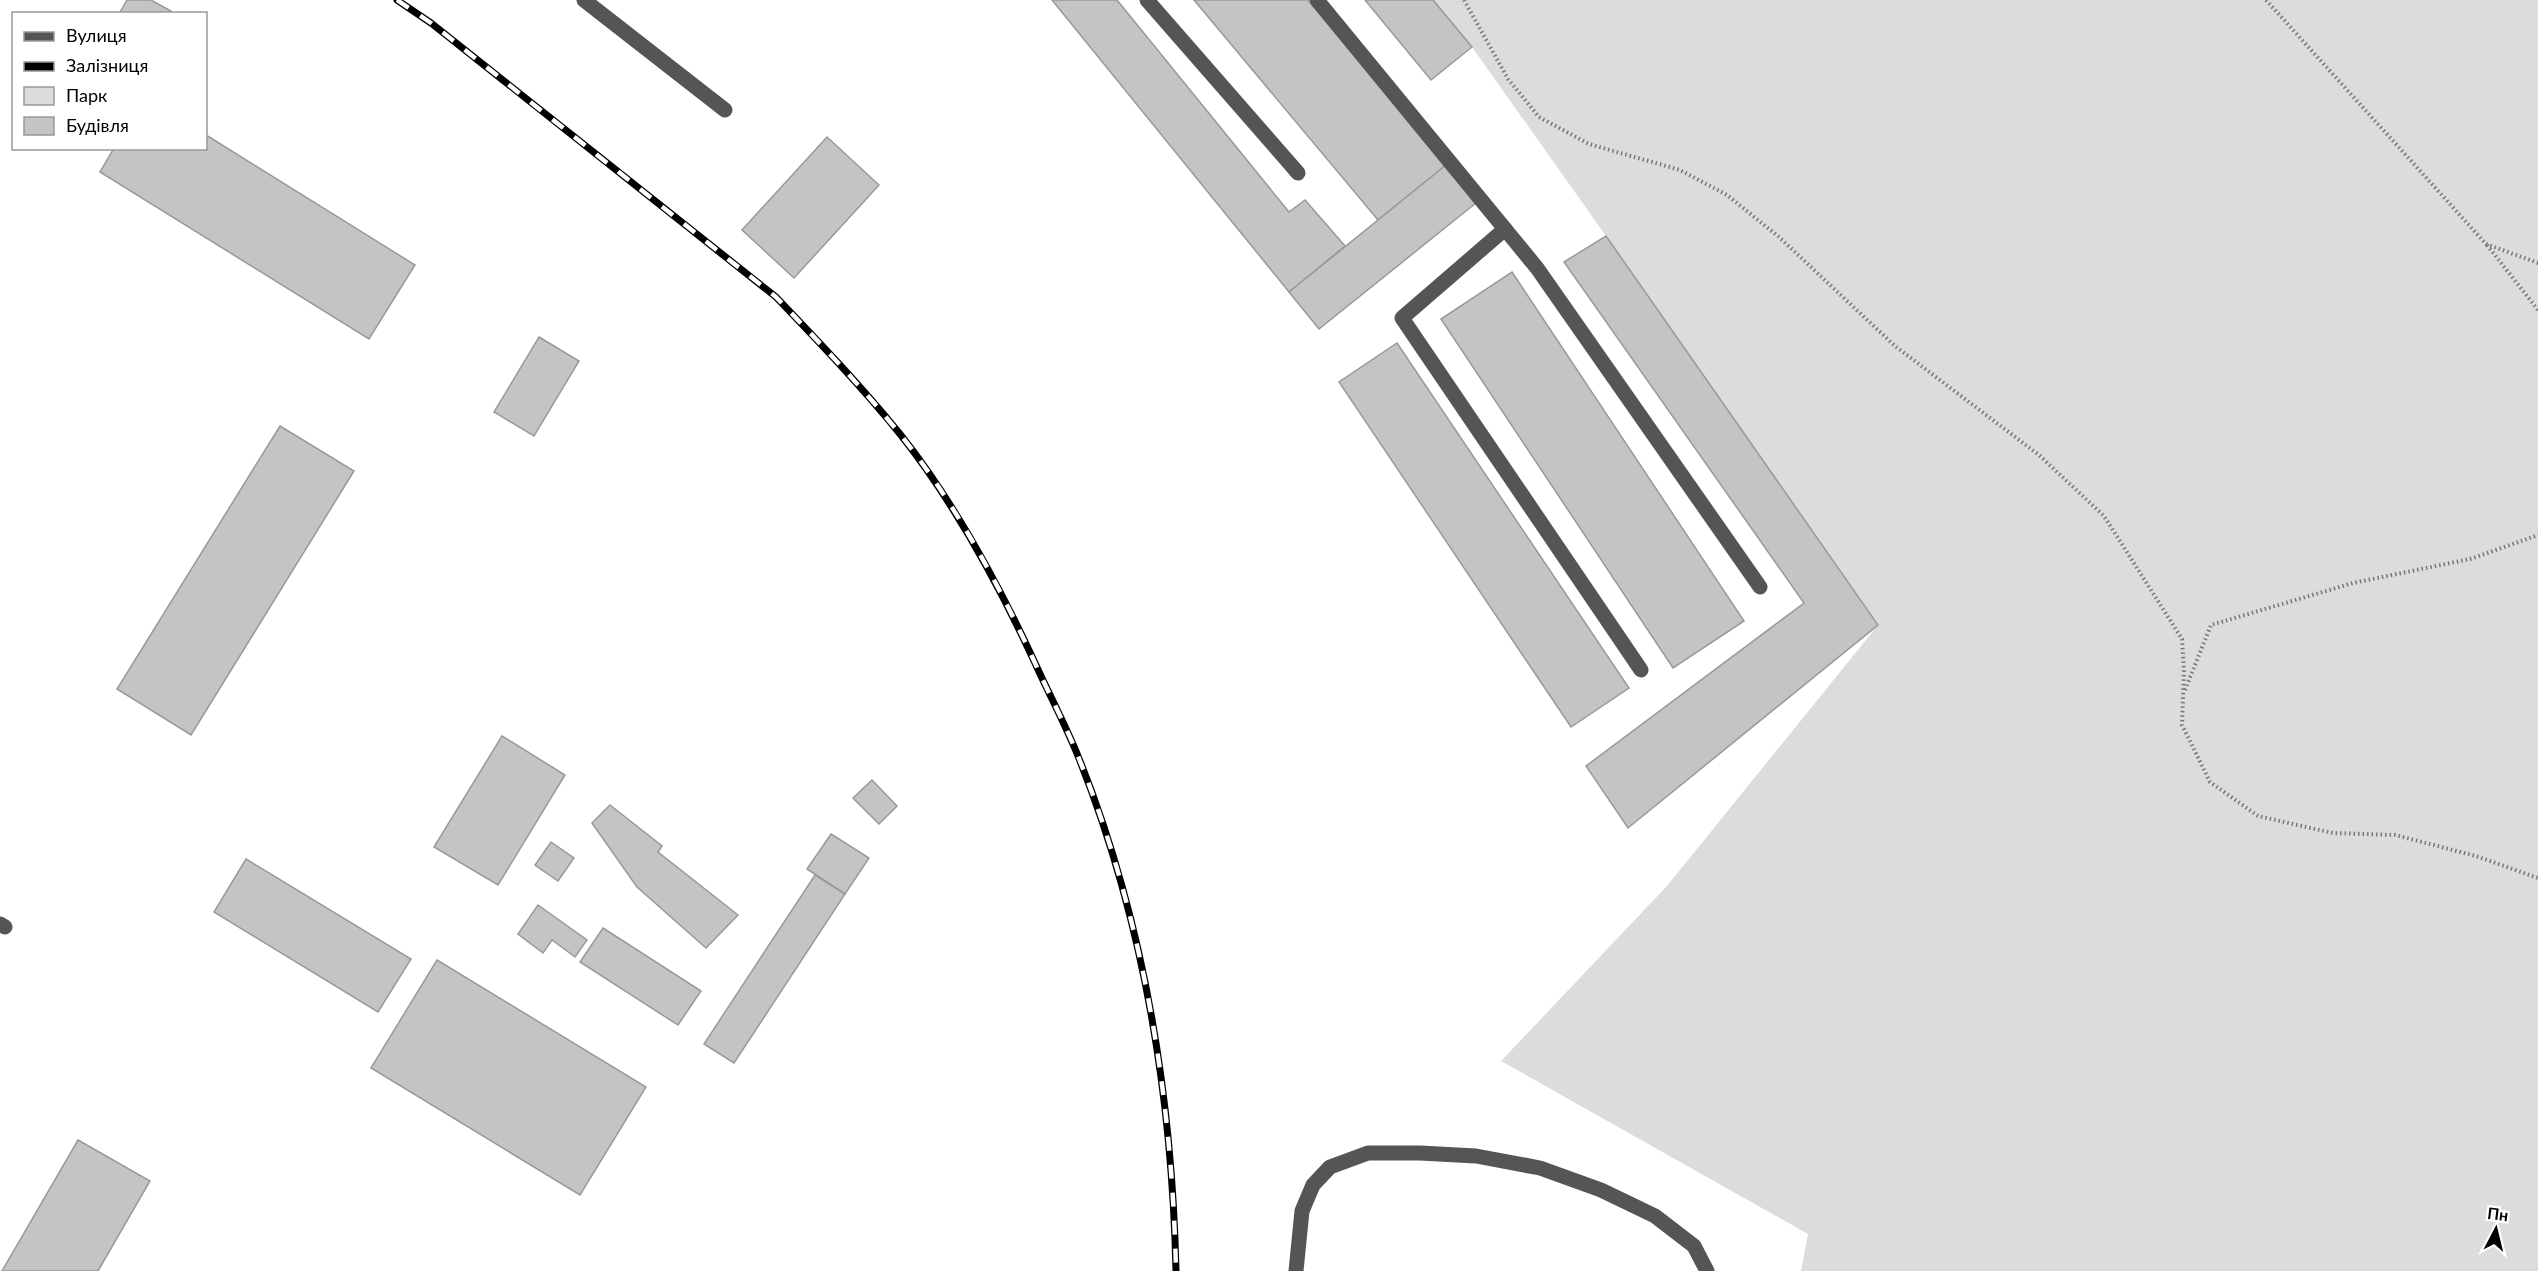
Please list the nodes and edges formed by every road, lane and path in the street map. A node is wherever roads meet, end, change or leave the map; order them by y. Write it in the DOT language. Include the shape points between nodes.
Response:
graph roads {
  1 [pos="584,0"];
  2 [pos="1147,0"];
  3 [pos="1317,0"];
  4 [pos="1464,0"];
  5 [pos="2266,0"];
  6 [pos="724,110"];
  7 [pos="1298,173"];
  8 [pos="1505,229"];
  9 [pos="2486,244"];
  10 [pos="2538,263"];
  11 [pos="2538,310"];
  12 [pos="2538,535"];
  13 [pos="1760,587"];
  14 [pos="1641,670"];
  15 [pos="2183,693"];
  16 [pos="2538,878"];
  17 [pos="1296,1271"];
  18 [pos="1707,1271"];
  1 -- 6 [label="lane"];
  2 -- 7 [label="lane"];
  3 -- 8 [label="lane"];
  4 -- 15 [label="path" via="1508,79 1539,117 1589,144 1680,170 1727,195 1779,237 1895,346 2039,455 2103,516 2182,639"];
  5 -- 9 [label="path"];
  8 -- 13 [label="lane" via="1537,268"];
  8 -- 14 [label="lane" via="1402,318"];
  9 -- 10 [label="path"];
  9 -- 11 [label="path"];
  12 -- 15 [label="path" via="2470,559 2354,583 2211,625"];
  15 -- 16 [label="path" via="2182,725 2210,782 2258,816 2333,833 2396,835 2476,856"];
  17 -- 18 [label="lane" via="1302,1211 1313,1185 1330,1167 1368,1153 1420,1153 1476,1156 1540,1167 1601,1190 1655,1216 1694,1246"];
}
